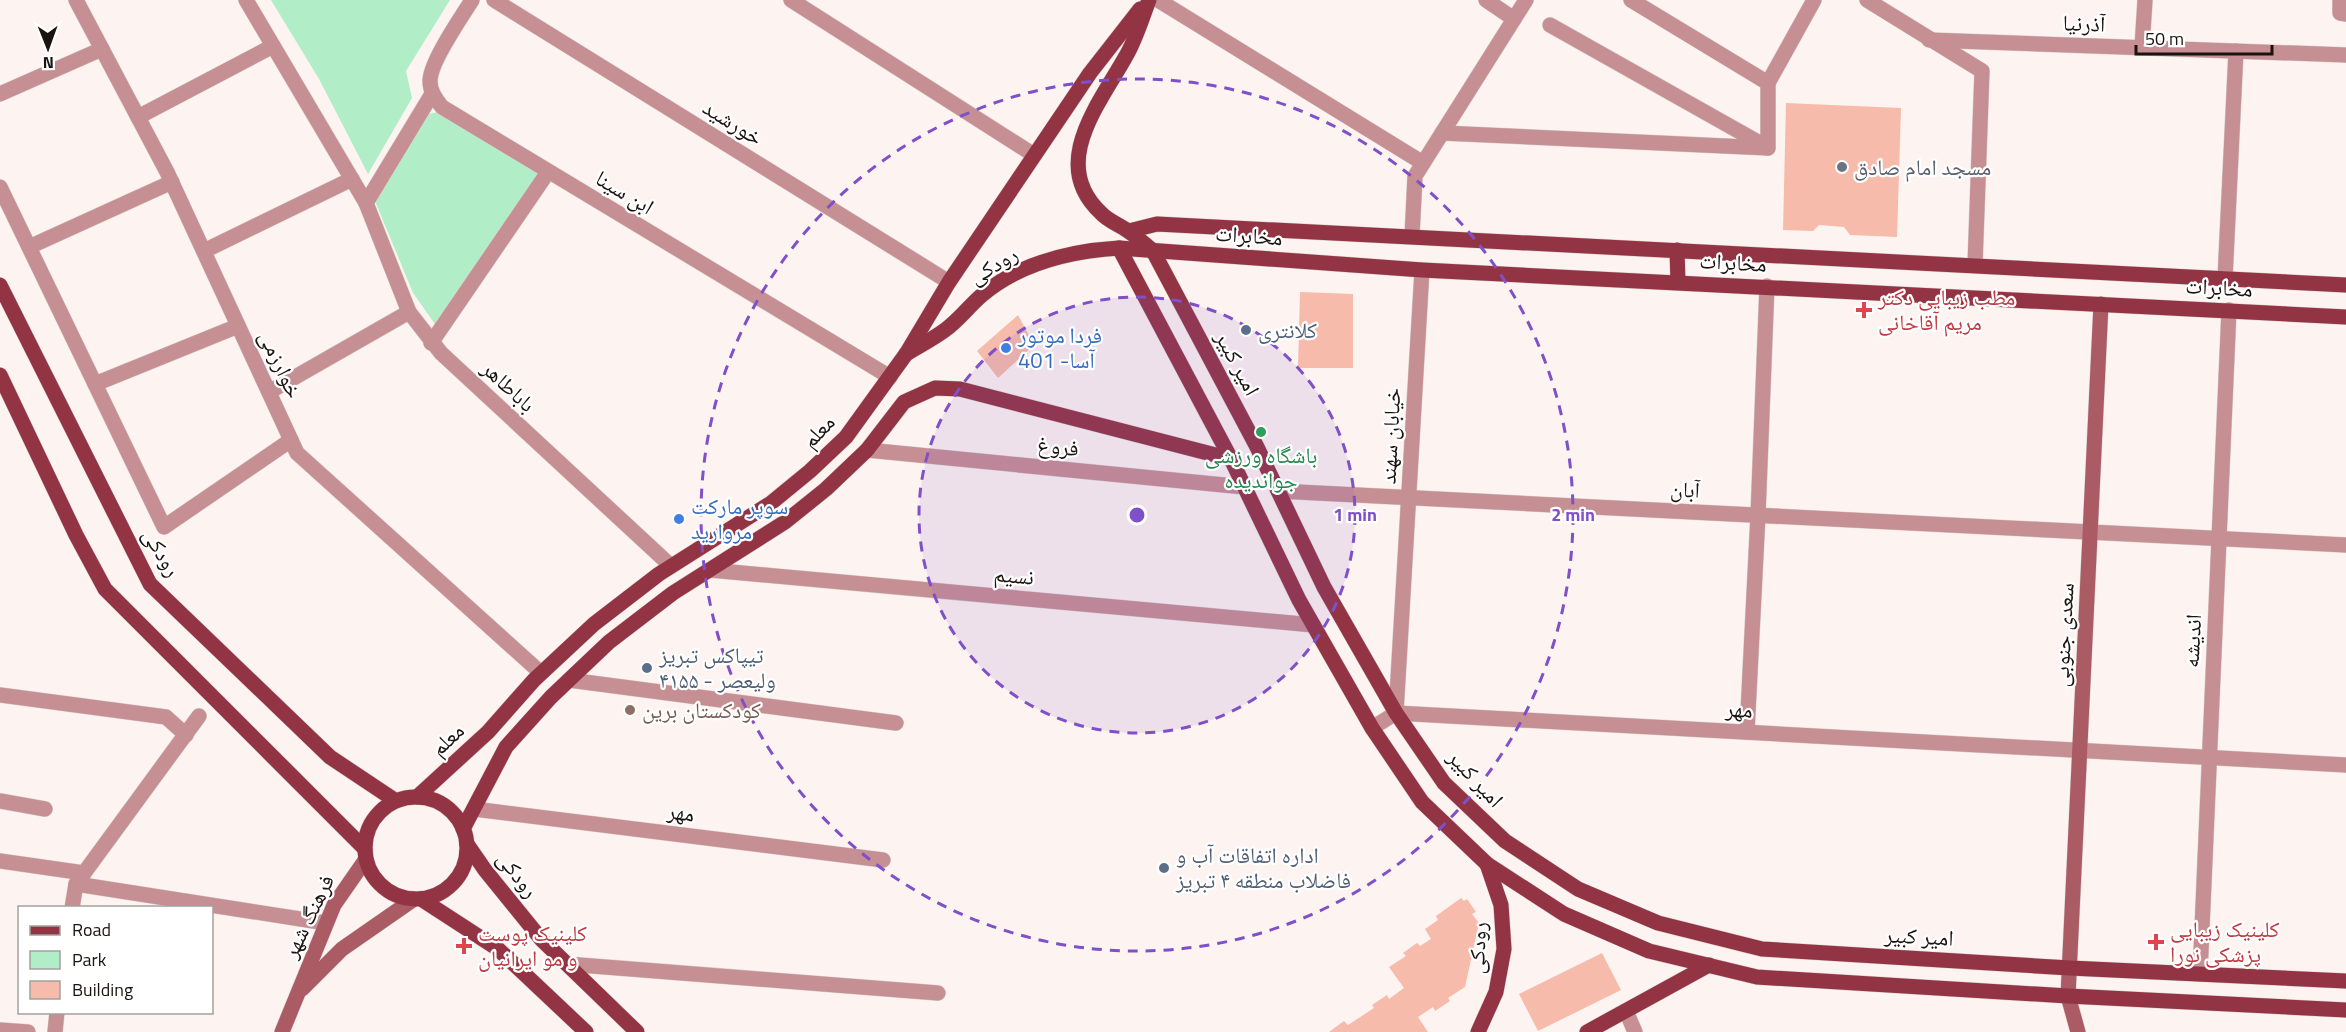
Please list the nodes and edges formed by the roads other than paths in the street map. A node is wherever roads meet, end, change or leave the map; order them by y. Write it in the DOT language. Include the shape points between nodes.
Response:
graph roads {
  1 [pos="76,0"];
  2 [pos="246,0"];
  3 [pos="472,0"];
  4 [pos="494,0"];
  5 [pos="791,0"];
  6 [pos="1148,0"];
  7 [pos="1158,0"];
  8 [pos="1486,0"];
  9 [pos="1526,0"];
  10 [pos="1631,0"];
  11 [pos="1814,0"];
  12 [pos="1867,0"];
  13 [pos="2145,0"];
  14 [pos="2340,0"];
  15 [pos="2346,14"];
  16 [pos="1514,19"];
  17 [pos="1550,25"];
  18 [pos="1929,40"];
  19 [pos="273,46"];
  20 [pos="2142,47"];
  21 [pos="102,50"];
  22 [pos="2236,51"];
  23 [pos="2346,55"];
  24 [pos="1768,83"];
  25 [pos="0,94"];
  26 [pos="432,94"];
  27 [pos="138,117"];
  28 [pos="1442,133"];
  29 [pos="1768,148"];
  30 [pos="1034,155"];
  31 [pos="1423,163"];
  32 [pos="548,172"];
  33 [pos="352,179"];
  34 [pos="172,182"];
  35 [pos="0,187"];
  36 [pos="366,203"];
  37 [pos="1129,231"];
  38 [pos="1413,236"];
  39 [pos="29,247"];
  40 [pos="1119,248"];
  41 [pos="1677,250"];
  42 [pos="204,251"];
  43 [pos="1154,251"];
  44 [pos="1976,265"];
  45 [pos="1422,270"];
  46 [pos="2225,279"];
  47 [pos="949,282"];
  48 [pos="1678,282"];
  49 [pos="0,285"];
  50 [pos="2346,285"];
  51 [pos="1767,286"];
  52 [pos="2101,304"];
  53 [pos="2229,310"];
  54 [pos="409,312"];
  55 [pos="2346,316"];
  56 [pos="238,326"];
  57 [pos="431,343"];
  58 [pos="906,354"];
  59 [pos="0,375"];
  60 [pos="890,377"];
  61 [pos="95,384"];
  62 [pos="269,392"];
  63 [pos="291,440"];
  64 [pos="1257,447"];
  65 [pos="867,450"];
  66 [pos="1231,459"];
  67 [pos="1244,487"];
  68 [pos="1278,491"];
  69 [pos="1409,497"];
  70 [pos="1758,515"];
  71 [pos="2090,532"];
  72 [pos="2219,538"];
  73 [pos="2346,545"];
  74 [pos="671,566"];
  75 [pos="710,570"];
  76 [pos="1313,625"];
  77 [pos="541,673"];
  78 [pos="569,680"];
  79 [pos="0,694"];
  80 [pos="1396,713"];
  81 [pos="199,716"];
  82 [pos="896,723"];
  83 [pos="1372,728"];
  84 [pos="1747,732"];
  85 [pos="186,735"];
  86 [pos="2080,751"];
  87 [pos="2209,758"];
  88 [pos="2346,765"];
  89 [pos="417,797"];
  90 [pos="0,801"];
  91 [pos="396,801"];
  92 [pos="45,809"];
  93 [pos="474,809"];
  94 [pos="465,836"];
  95 [pos="365,854"];
  96 [pos="883,860"];
  97 [pos="0,861"];
  98 [pos="1487,864"];
  99 [pos="80,878"];
  100 [pos="417,899"];
  101 [pos="73,906"];
  102 [pos="326,923"];
  103 [pos="567,964"];
  104 [pos="1709,966"];
  105 [pos="2070,968"];
  106 [pos="2200,974"];
  107 [pos="2346,981"];
  108 [pos="939,993"];
  109 [pos="296,995"];
  110 [pos="2068,996"];
  111 [pos="2346,1010"];
  112 [pos="1626,1011"];
  113 [pos="57,1014"];
  114 [pos="0,1030"];
  115 [pos="28,1032"];
  116 [pos="55,1032"];
  117 [pos="282,1032"];
  118 [pos="585,1032"];
  119 [pos="637,1032"];
  120 [pos="1478,1032"];
  121 [pos="1587,1032"];
  122 [pos="1635,1032"];
  123 [pos="2078,1032"];
  1 -- 21 [label="street, خوارزمی"];
  2 -- 19 [label="street, باباطاهر"];
  3 -- 26 [label="street" via="437,59 430,80"];
  4 -- 47 [label="street, خورشید"];
  5 -- 30 [label="street"];
  6 -- 30 [label="main road, معلم" via="1090,73"];
  6 -- 37 [label="main road, امیر کبیر" via="1128,53 1090,117 1078,161 1079,182 1090,199 1101,214"];
  7 -- 31 [label="street"];
  8 -- 16 [label="street"];
  9 -- 16 [label="street"];
  10 -- 24 [label="street"];
  11 -- 24 [label="street"];
  12 -- 18 [label="street"];
  13 -- 20 [label="street"];
  14 -- 15 [label="street" via="2340,13"];
  16 -- 28 [label="street"];
  17 -- 29 [label="street"];
  18 -- 20 [label="street, آذرنیا"];
  18 -- 44 [label="street" via="1982,71"];
  19 -- 27 [label="street"];
  19 -- 33 [label="street, باباطاهر"];
  20 -- 22 [label="street, آذرنیا"];
  21 -- 25 [label="street"];
  21 -- 27 [label="street, خوارزمی"];
  22 -- 23 [label="street, آذرنیا"];
  22 -- 46 [label="street"];
  24 -- 29 [label="street"];
  26 -- 32 [label="street, ابن سینا" via="442,107"];
  26 -- 36 [label="street"];
  27 -- 34 [label="street, خوارزمی"];
  28 -- 29 [label="street"];
  28 -- 31 [label="street"];
  30 -- 47 [label="main road, معلم"];
  31 -- 38 [label="street" via="1414,176"];
  32 -- 57 [label="street"];
  32 -- 60 [label="street, ابن سینا"];
  33 -- 36 [label="street, باباطاهر"];
  33 -- 42 [label="street"];
  34 -- 39 [label="street"];
  34 -- 42 [label="street, خوارزمی"];
  35 -- 39 [label="street"];
  36 -- 54 [label="street, باباطاهر"];
  37 -- 38 [label="main road, مخابرات" via="1157,224"];
  37 -- 40 [label="main road"];
  37 -- 43 [label="main road, امیر کبیر"];
  38 -- 41 [label="main road, مخابرات"];
  39 -- 61 [label="street"];
  40 -- 43 [label="main road, مخابرات"];
  40 -- 58 [label="main road, رودکی" via="1059,256 1015,273 983,294 946,329"];
  40 -- 66 [label="main road"];
  41 -- 44 [label="main road, مخابرات"];
  41 -- 48 [label="main road"];
  42 -- 56 [label="street, خوارزمی"];
  43 -- 45 [label="main road, مخابرات"];
  43 -- 64 [label="main road, امیر کبیر"];
  44 -- 46 [label="main road, مخابرات"];
  45 -- 48 [label="main road, مخابرات"];
  45 -- 69 [label="street, خیابان سهند"];
  46 -- 50 [label="main road, مخابرات"];
  47 -- 58 [label="main road, معلم"];
  48 -- 51 [label="main road, مخابرات"];
  49 -- 91 [label="main road, رودکی" via="150,584 330,757"];
  51 -- 52 [label="main road, مخابرات"];
  51 -- 70 [label="street"];
  52 -- 53 [label="main road, مخابرات"];
  52 -- 71 [label="main road, سعدى جنوبی"];
  53 -- 55 [label="main road, مخابرات"];
  53 -- 72 [label="street, اندیشه"];
  54 -- 57 [label="street, باباطاهر"];
  54 -- 62 [label="street"];
  56 -- 61 [label="street"];
  56 -- 62 [label="street, خوارزمی"];
  57 -- 74 [label="street, باباطاهر"];
  58 -- 60 [label="main road, معلم"];
  59 -- 95 [label="main road" via="105,590"];
  60 -- 74 [label="main road, معلم" via="846,437 810,471 771,503"];
  61 -- 63 [label="street" via="164,527"];
  62 -- 63 [label="street, خوارزمی"];
  63 -- 77 [label="street, خوارزمی" via="297,453"];
  64 -- 66 [label="main road"];
  64 -- 68 [label="main road, امیر کبیر"];
  65 -- 66 [label="main road, معلم" via="904,402 935,388 960,389"];
  65 -- 67 [label="street, فروغ"];
  65 -- 75 [label="main road, معلم" via="785,522"];
  66 -- 67 [label="main road"];
  67 -- 76 [label="main road"];
  68 -- 69 [label="street, آبان"];
  68 -- 80 [label="main road, امیر کبیر" via="1324,587"];
  69 -- 70 [label="street, آبان"];
  69 -- 80 [label="street, خیابان سهند"];
  70 -- 71 [label="street, آبان"];
  70 -- 84 [label="street"];
  71 -- 72 [label="street, آبان"];
  71 -- 86 [label="main road, سعدى جنوبی"];
  72 -- 73 [label="street, آبان"];
  72 -- 87 [label="street, اندیشه"];
  74 -- 77 [label="main road, معلم" via="594,624"];
  75 -- 76 [label="street, نسیم"];
  75 -- 78 [label="main road, معلم" via="609,642"];
  76 -- 83 [label="main road"];
  77 -- 89 [label="main road, معلم" via="488,732"];
  78 -- 82 [label="street"];
  78 -- 93 [label="main road, معلم" via="506,747"];
  79 -- 85 [label="street" via="166,717"];
  80 -- 83 [label="street"];
  80 -- 84 [label="street, مهر"];
  80 -- 105 [label="main road, امیر کبیر" via="1444,783 1505,841 1578,889 1658,923 1762,949"];
  81 -- 85 [label="street"];
  83 -- 98 [label="main road" via="1422,802"];
  84 -- 86 [label="street, مهر"];
  85 -- 99 [label="street"];
  86 -- 87 [label="street, مهر"];
  86 -- 105 [label="main road, سعدى جنوبی"];
  87 -- 88 [label="street, مهر"];
  87 -- 106 [label="street, اندیشه"];
  89 -- 91 [label="main road"];
  89 -- 94 [label="main road" via="450,810"];
  90 -- 92 [label="street"];
  91 -- 95 [label="main road" via="370,825"];
  93 -- 94 [label="main road, معلم"];
  93 -- 96 [label="street, مهر"];
  94 -- 100 [label="main road" via="465,863 456,880 440,893"];
  94 -- 103 [label="main road, رودکى" via="485,870 541,939"];
  95 -- 100 [label="main road" via="369,870 383,887 402,897"];
  95 -- 102 [label="main road, فرهنگ شهر"];
  97 -- 99 [label="street"];
  98 -- 104 [label="main road" via="1564,914 1649,951"];
  98 -- 120 [label="main road, رودکى" via="1501,905 1504,949 1496,992"];
  99 -- 101 [label="street"];
  99 -- 102 [label="street"];
  100 -- 109 [label="main road" via="342,950"];
  100 -- 118 [label="main road" via="498,949"];
  102 -- 109 [label="main road, فرهنگ شهر"];
  103 -- 108 [label="street"];
  103 -- 119 [label="main road, رودکى"];
  104 -- 110 [label="main road" via="1757,977"];
  104 -- 112 [label="main road"];
  105 -- 106 [label="main road, امیر کبیر"];
  105 -- 110 [label="main road, سعدى جنوبی"];
  106 -- 107 [label="main road, امیر کبیر"];
  109 -- 117 [label="main road, فرهنگ شهر"];
  110 -- 111 [label="main road"];
  110 -- 123 [label="main road, سعدى جنوبی"];
  112 -- 121 [label="main road"];
  112 -- 122 [label="street"];
  113 -- 116 [label="street"];
  114 -- 115 [label="street"];
}
